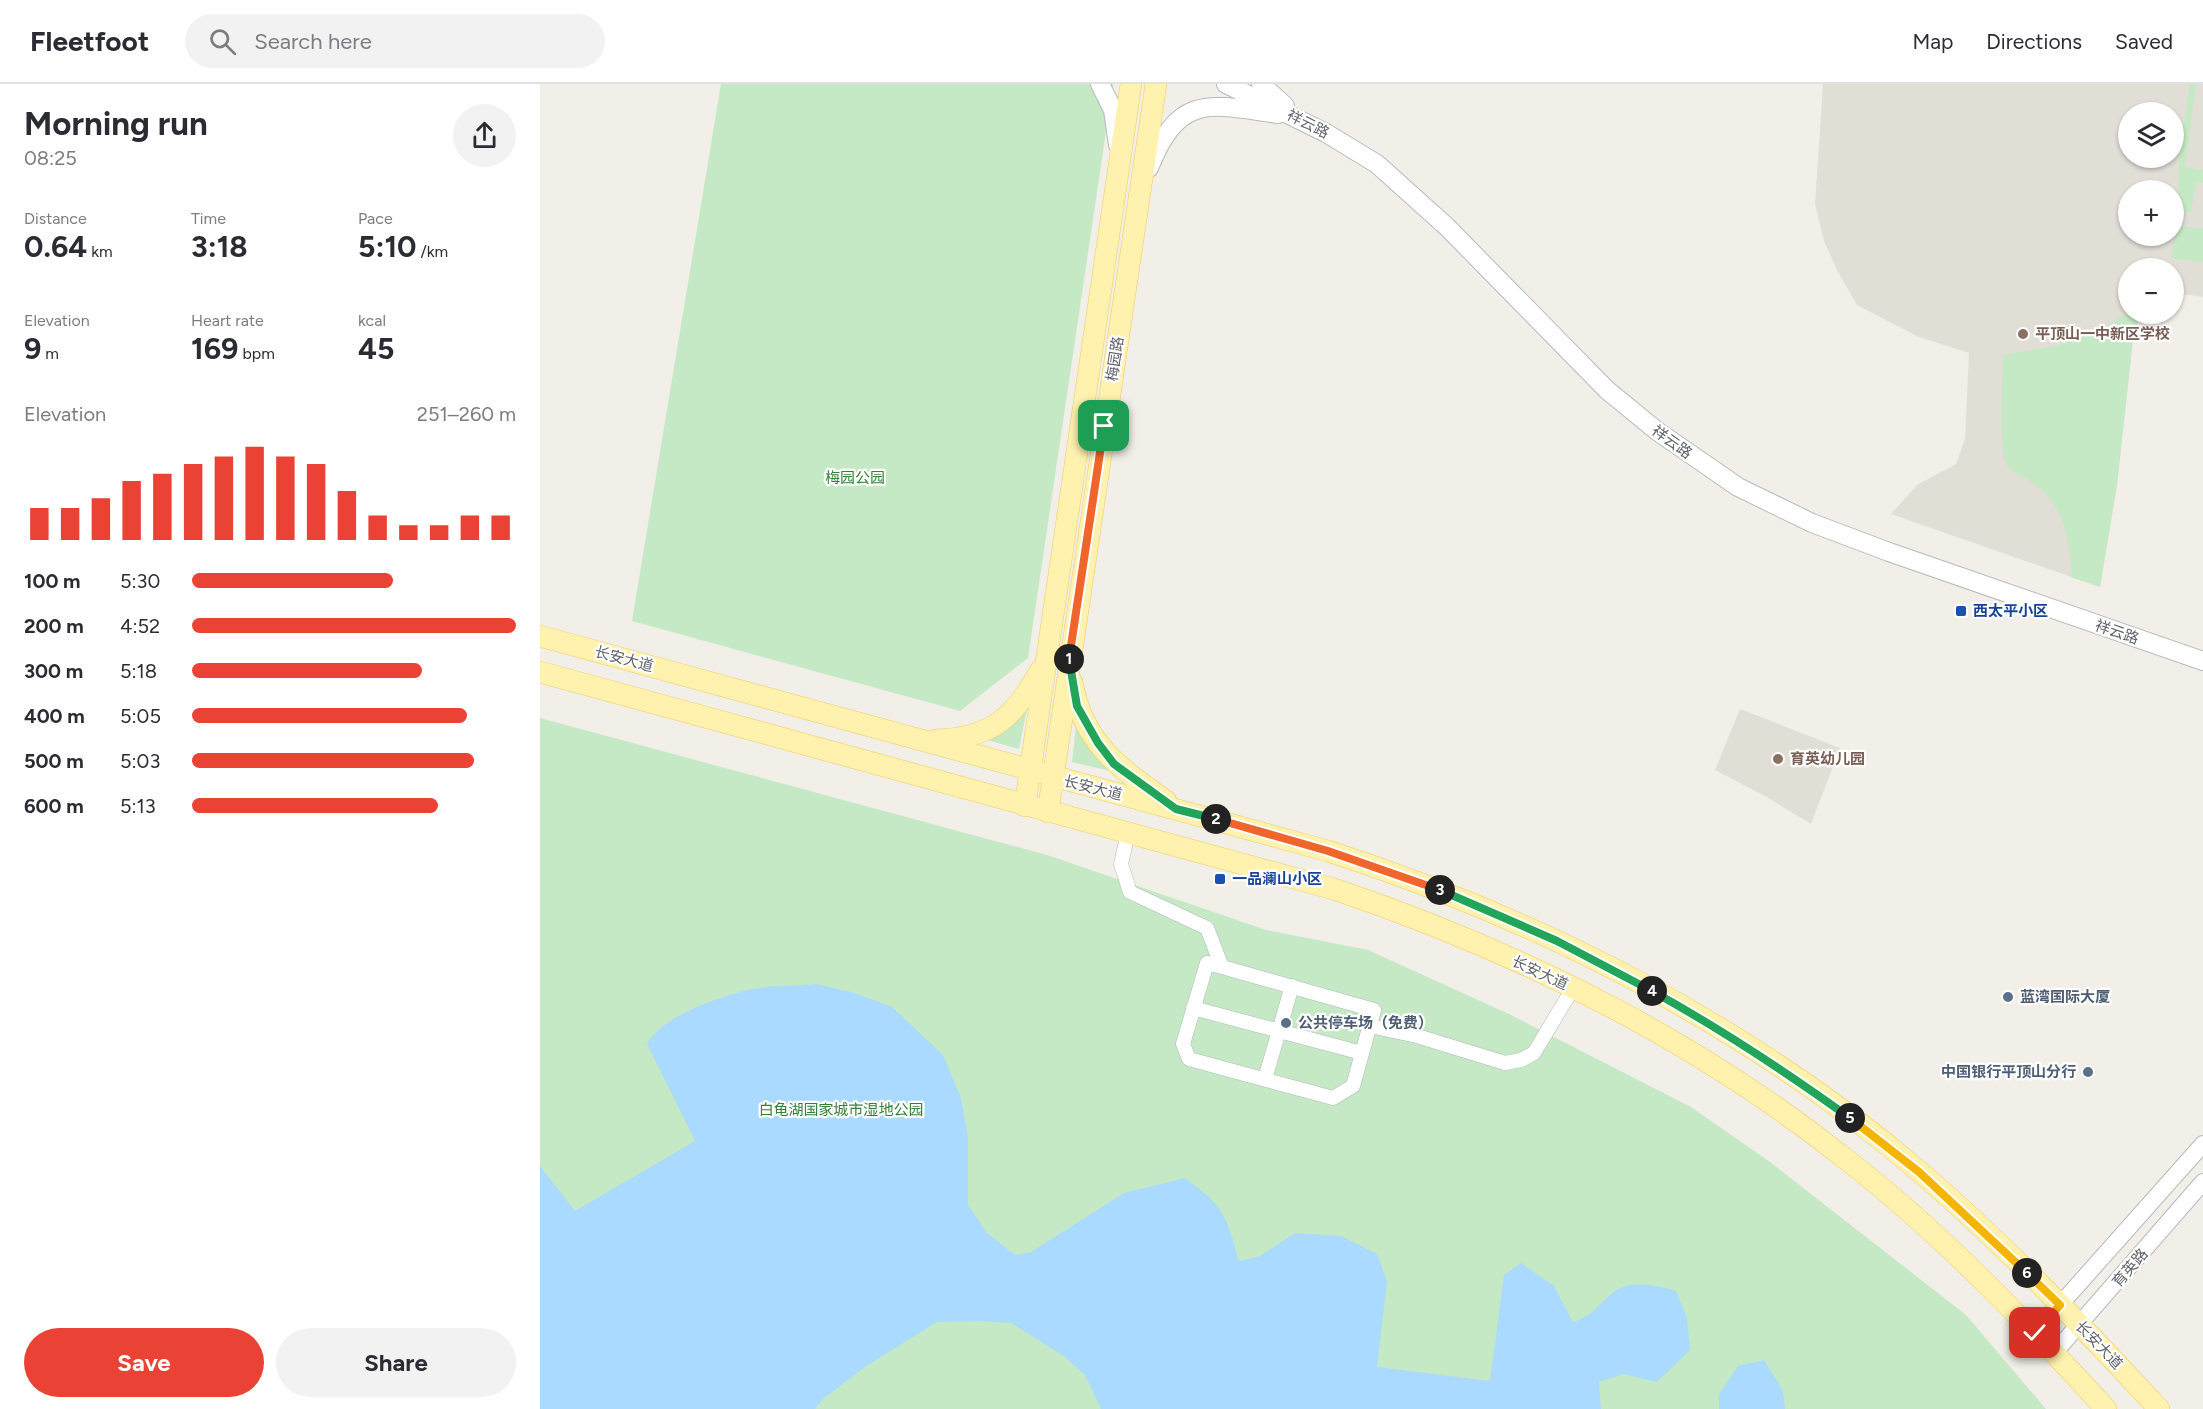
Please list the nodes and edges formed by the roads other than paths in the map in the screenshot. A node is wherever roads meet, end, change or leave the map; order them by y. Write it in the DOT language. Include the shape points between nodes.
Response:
graph roads {
  1 [pos="1100,84"];
  2 [pos="1131,84"];
  3 [pos="1156,84"];
  4 [pos="1226,84"];
  5 [pos="1262,84"];
  6 [pos="1297,117"];
  7 [pos="1117,183"];
  8 [pos="1140,190"];
  9 [pos="540,636"];
  10 [pos="1046,660"];
  11 [pos="2203,661"];
  12 [pos="1069,662"];
  13 [pos="540,672"];
  14 [pos="919,740"];
  15 [pos="1030,771"];
  16 [pos="1054,778"];
  17 [pos="1025,806"];
  18 [pos="1176,809"];
  19 [pos="1048,812"];
  20 [pos="1128,834"];
  21 [pos="1222,967"];
  22 [pos="1292,986"];
  23 [pos="1573,988"];
  24 [pos="1193,1008"];
  25 [pos="1370,1026"];
  26 [pos="1279,1030"];
  27 [pos="1362,1053"];
  28 [pos="1265,1079"];
  29 [pos="2203,1144"];
  30 [pos="2203,1182"];
  31 [pos="2060,1305"];
  32 [pos="2080,1325"];
  33 [pos="2035,1333"];
  34 [pos="2055,1352"];
  35 [pos="2106,1409"];
  36 [pos="2158,1409"];
  1 -- 7 [label="main road" via="1113,110 1118,142"];
  2 -- 7 [label="main road, 梅园路"];
  3 -- 8 [label="main road, 梅园路"];
  4 -- 6 [label="main road, 祥云路"];
  5 -- 6 [label="main road"];
  6 -- 8 [label="main road" via="1214,105 1183,115 1159,143"];
  6 -- 11 [label="main road, 祥云路" via="1352,148 1399,183 1607,390 1657,431 1738,487 1812,523 1889,552"];
  7 -- 10 [label="main road, 梅园路"];
  8 -- 12 [label="main road, 梅园路"];
  9 -- 14 [label="main road, 长安大道"];
  10 -- 14 [label="main road" via="1022,701 997,725 971,737"];
  10 -- 15 [label="main road, 梅园路"];
  12 -- 16 [label="main road, 梅园路"];
  12 -- 18 [label="main road" via="1077,706 1098,743 1114,764"];
  13 -- 17 [label="main road, 长安大道"];
  14 -- 15 [label="main road, 长安大道"];
  15 -- 16 [label="main road, 长安大道"];
  15 -- 17 [label="main road, 梅园路"];
  16 -- 18 [label="main road, 长安大道"];
  16 -- 19 [label="main road, 梅园路"];
  17 -- 19 [label="main road, 长安大道"];
  18 -- 31 [label="main road, 长安大道" via="1407,876 1557,941 1711,1024 1792,1076 1919,1172"];
  19 -- 20 [label="main road, 长安大道"];
  20 -- 21 [label="street" via="1121,864 1130,891 1207,928"];
  20 -- 23 [label="main road, 长安大道" via="1397,910"];
  21 -- 22 [label="street"];
  21 -- 24 [label="street" via="1207,963"];
  22 -- 25 [label="street" via="1374,1010"];
  22 -- 26 [label="street"];
  23 -- 25 [label="street" via="1534,1053 1505,1063"];
  23 -- 33 [label="main road, 长安大道" via="1706,1062 1846,1159 1954,1252"];
  24 -- 26 [label="street"];
  24 -- 28 [label="street" via="1183,1044 1189,1059"];
  25 -- 27 [label="street"];
  26 -- 27 [label="street"];
  26 -- 28 [label="street"];
  27 -- 28 [label="street" via="1353,1086 1332,1098"];
  29 -- 31 [label="street"];
  30 -- 32 [label="street, 育英路"];
  31 -- 32 [label="main road, 长安大道"];
  31 -- 33 [label="street"];
  32 -- 34 [label="street, 育英路"];
  32 -- 36 [label="main road, 长安大道"];
  33 -- 34 [label="main road, 长安大道"];
  34 -- 35 [label="main road, 长安大道"];
}
